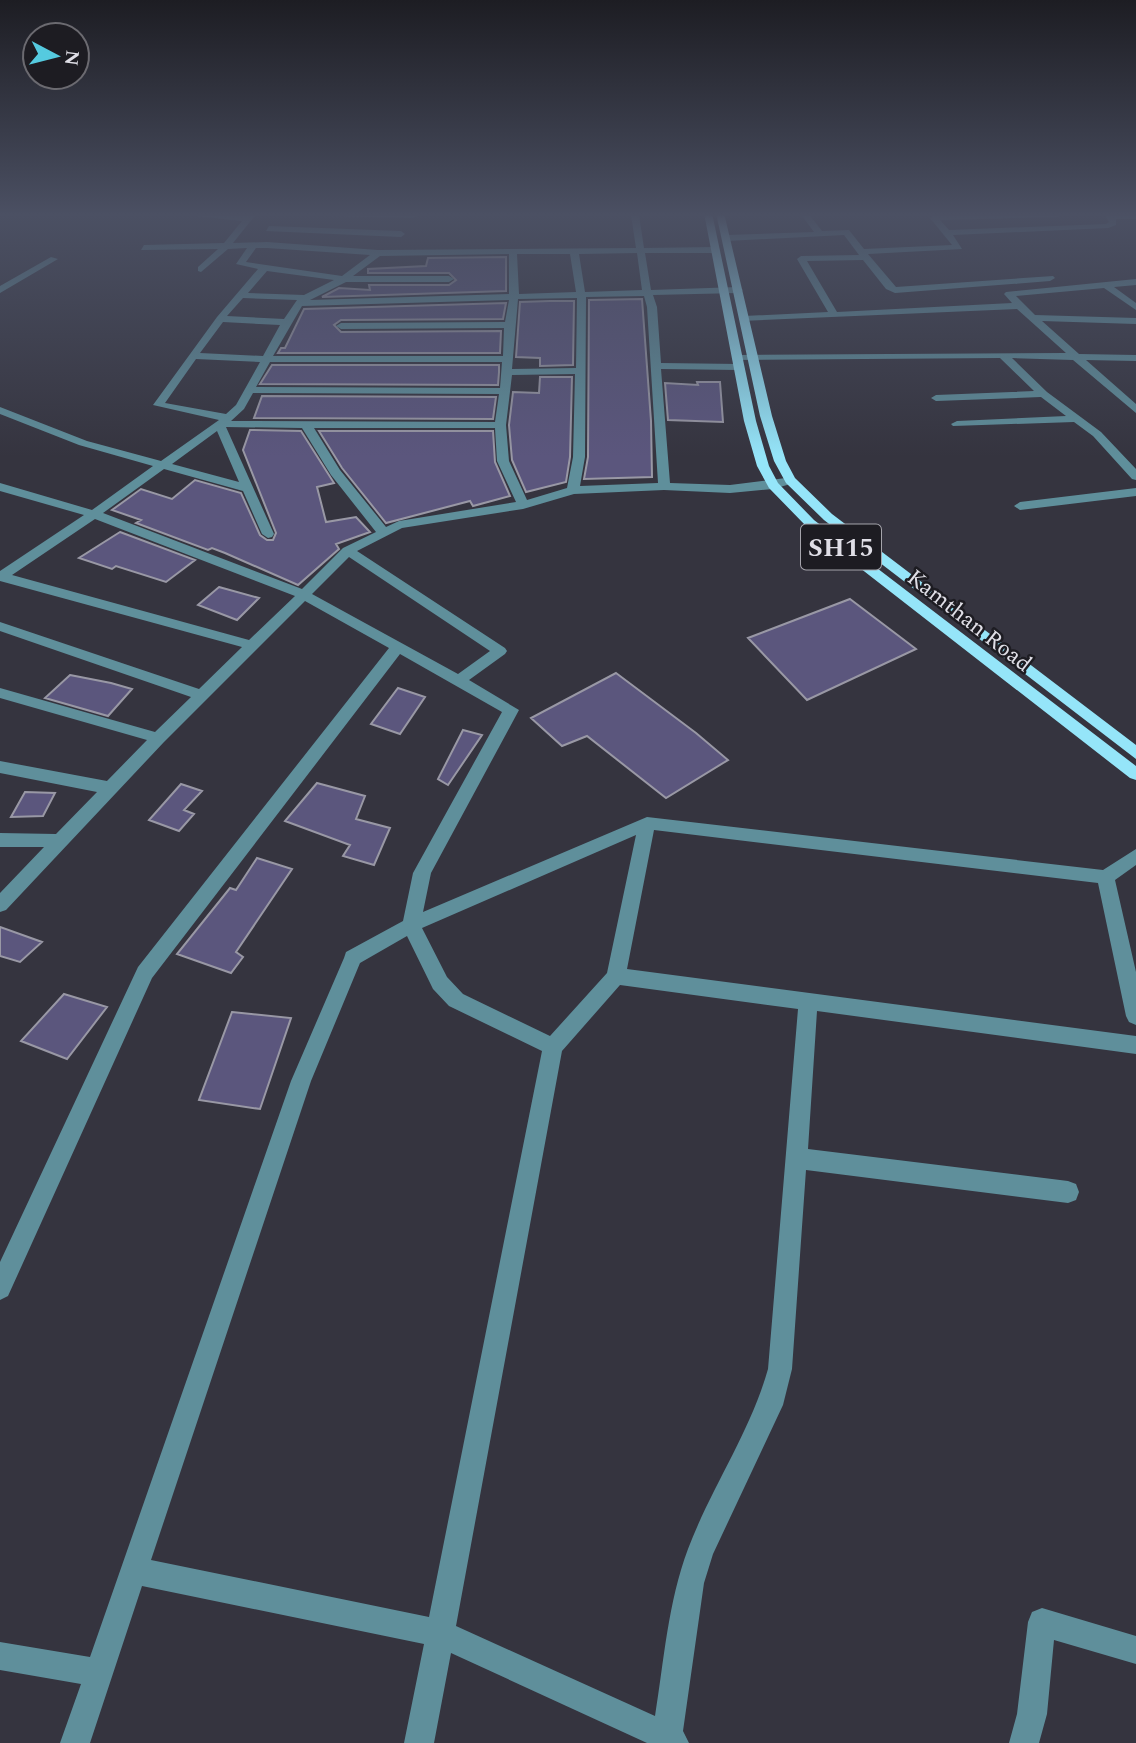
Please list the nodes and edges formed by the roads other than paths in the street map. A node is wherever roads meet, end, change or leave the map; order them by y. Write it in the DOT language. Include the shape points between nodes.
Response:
graph roads {
  1 [pos="314,294"];
  2 [pos="446,294"];
  3 [pos="514,294"];
  4 [pos="562,294"];
  5 [pos="580,294"];
  6 [pos="648,294"];
  7 [pos="725,294"];
  8 [pos="739,294"];
  9 [pos="822,294"];
  10 [pos="1009,294"];
  11 [pos="1119,294"];
  12 [pos="240,295"];
  13 [pos="514,298"];
  14 [pos="303,300"];
  15 [pos="444,300"];
  16 [pos="1019,306"];
  17 [pos="1136,307"];
  18 [pos="834,314"];
  19 [pos="744,318"];
  20 [pos="1035,318"];
  21 [pos="220,319"];
  22 [pos="1136,321"];
  23 [pos="288,322"];
  24 [pos="509,324"];
  25 [pos="341,326"];
  26 [pos="1003,355"];
  27 [pos="193,356"];
  28 [pos="1077,356"];
  29 [pos="753,358"];
  30 [pos="1136,358"];
  31 [pos="268,359"];
  32 [pos="508,359"];
  33 [pos="738,362"];
  34 [pos="656,366"];
  35 [pos="580,371"];
  36 [pos="507,372"];
  37 [pos="250,390"];
  38 [pos="504,391"];
  39 [pos="1043,394"];
  40 [pos="936,398"];
  41 [pos="0,410"];
  42 [pos="1136,410"];
  43 [pos="1077,419"];
  44 [pos="223,421"];
  45 [pos="957,424"];
  46 [pos="500,425"];
  47 [pos="307,426"];
  48 [pos="161,464"];
  49 [pos="1136,476"];
  50 [pos="790,480"];
  51 [pos="664,485"];
  52 [pos="773,485"];
  53 [pos="0,487"];
  54 [pos="250,489"];
  55 [pos="573,490"];
  56 [pos="1136,492"];
  57 [pos="523,505"];
  58 [pos="1020,506"];
  59 [pos="94,514"];
  60 [pos="384,533"];
  61 [pos="268,534"];
  62 [pos="348,551"];
  63 [pos="0,576"];
  64 [pos="303,594"];
  65 [pos="929,594"];
  66 [pos="913,602"];
  67 [pos="0,626"];
  68 [pos="250,645"];
  69 [pos="398,647"];
  70 [pos="458,681"];
  71 [pos="0,693"];
  72 [pos="200,695"];
  73 [pos="158,738"];
  74 [pos="1130,748"];
  75 [pos="1109,754"];
  76 [pos="0,767"];
  77 [pos="1136,775"];
  78 [pos="110,788"];
  79 [pos="647,823"];
  80 [pos="0,840"];
  81 [pos="62,841"];
  82 [pos="1136,856"];
  83 [pos="1106,877"];
  84 [pos="0,905"];
  85 [pos="411,925"];
  86 [pos="616,976"];
  87 [pos="807,1004"];
  88 [pos="1136,1016"];
  89 [pos="1136,1045"];
  90 [pos="554,1047"];
  91 [pos="796,1158"];
  92 [pos="1068,1192"];
  93 [pos="0,1288"];
  94 [pos="136,1571"];
  95 [pos="440,1633"];
  96 [pos="1136,1650"];
  97 [pos="0,1656"];
  98 [pos="100,1673"];
  99 [pos="671,1740"];
  100 [pos="75,1743"];
  101 [pos="419,1743"];
  102 [pos="1024,1743"];
  1 -- 14 [label="street"];
  2 -- 15 [label="street"];
  3 -- 13 [label="street"];
  4 -- 13 [label="street"];
  5 -- 35 [label="street"];
  6 -- 34 [label="street"];
  7 -- 33 [label="main road, Kamthan Road / SH15"];
  8 -- 19 [label="main road, Kamthan Road / SH15"];
  9 -- 18 [label="street"];
  10 -- 16 [label="street"];
  11 -- 17 [label="street"];
  12 -- 14 [label="street"];
  12 -- 21 [label="street"];
  13 -- 15 [label="street"];
  13 -- 24 [label="street"];
  14 -- 15 [label="street"];
  14 -- 23 [label="street"];
  16 -- 18 [label="street"];
  16 -- 20 [label="street"];
  18 -- 19 [label="street"];
  19 -- 29 [label="main road, Kamthan Road / SH15"];
  20 -- 22 [label="street"];
  20 -- 28 [label="street"];
  21 -- 23 [label="street"];
  21 -- 27 [label="street"];
  23 -- 31 [label="street"];
  24 -- 25 [label="street"];
  24 -- 32 [label="street"];
  26 -- 28 [label="street"];
  26 -- 29 [label="street"];
  26 -- 39 [label="street"];
  27 -- 31 [label="street"];
  27 -- 44 [label="street" via="158,405"];
  28 -- 30 [label="street"];
  28 -- 42 [label="street"];
  29 -- 33 [label="street"];
  29 -- 50 [label="main road, Kamthan Road / SH15" via="780,461"];
  31 -- 32 [label="street"];
  31 -- 37 [label="street"];
  32 -- 36 [label="street"];
  33 -- 34 [label="street"];
  33 -- 52 [label="main road, Kamthan Road / SH15" via="760,455"];
  34 -- 51 [label="street"];
  35 -- 36 [label="street"];
  35 -- 55 [label="street" via="579,457"];
  36 -- 38 [label="street"];
  37 -- 38 [label="street"];
  37 -- 44 [label="street" via="240,407"];
  38 -- 46 [label="street"];
  39 -- 40 [label="street"];
  39 -- 43 [label="street"];
  41 -- 48 [label="street" via="83,443"];
  43 -- 45 [label="street"];
  43 -- 49 [label="street"];
  44 -- 47 [label="street"];
  44 -- 48 [label="street"];
  44 -- 54 [label="street"];
  46 -- 47 [label="street"];
  46 -- 57 [label="street" via="503,460"];
  47 -- 60 [label="street" via="335,472"];
  48 -- 54 [label="street"];
  48 -- 59 [label="street"];
  50 -- 52 [label="street"];
  50 -- 65 [label="main road, Kamthan Road / SH15" via="828,517"];
  51 -- 52 [label="street" via="730,489"];
  51 -- 55 [label="street"];
  52 -- 66 [label="main road, Kamthan Road / SH15" via="810,523"];
  53 -- 59 [label="street"];
  54 -- 61 [label="street"];
  55 -- 57 [label="street"];
  56 -- 58 [label="street"];
  57 -- 60 [label="street" via="399,526"];
  59 -- 63 [label="street"];
  59 -- 64 [label="street"];
  60 -- 62 [label="street"];
  62 -- 64 [label="street"];
  62 -- 70 [label="street" via="500,651"];
  63 -- 68 [label="street"];
  64 -- 68 [label="street"];
  64 -- 69 [label="street"];
  65 -- 66 [label="main road"];
  65 -- 74 [label="main road, Kamthan Road / SH15"];
  66 -- 75 [label="main road, Kamthan Road / SH15"];
  67 -- 72 [label="street"];
  68 -- 72 [label="street"];
  69 -- 70 [label="street"];
  69 -- 93 [label="street" via="145,973"];
  70 -- 85 [label="street" via="511,710 422,873"];
  71 -- 73 [label="street"];
  72 -- 73 [label="street"];
  73 -- 78 [label="street"];
  74 -- 75 [label="main road"];
  75 -- 77 [label="main road, Kamthan Road / SH15"];
  76 -- 78 [label="street"];
  78 -- 81 [label="street"];
  79 -- 83 [label="street"];
  79 -- 85 [label="street"];
  79 -- 86 [label="street"];
  80 -- 81 [label="street"];
  81 -- 84 [label="street"];
  82 -- 83 [label="street"];
  83 -- 88 [label="street"];
  85 -- 90 [label="street" via="440,983 456,1000"];
  85 -- 94 [label="street" via="353,958 301,1081"];
  86 -- 87 [label="street"];
  86 -- 90 [label="street"];
  87 -- 89 [label="street"];
  87 -- 91 [label="street"];
  90 -- 95 [label="street"];
  91 -- 92 [label="street"];
  91 -- 99 [label="street" via="780,1369 771,1405 701,1550 690,1583"];
  94 -- 95 [label="street"];
  94 -- 98 [label="street"];
  95 -- 99 [label="street"];
  95 -- 101 [label="street"];
  96 -- 102 [label="street" via="1042,1622"];
  97 -- 98 [label="street"];
  98 -- 100 [label="street"];
}
